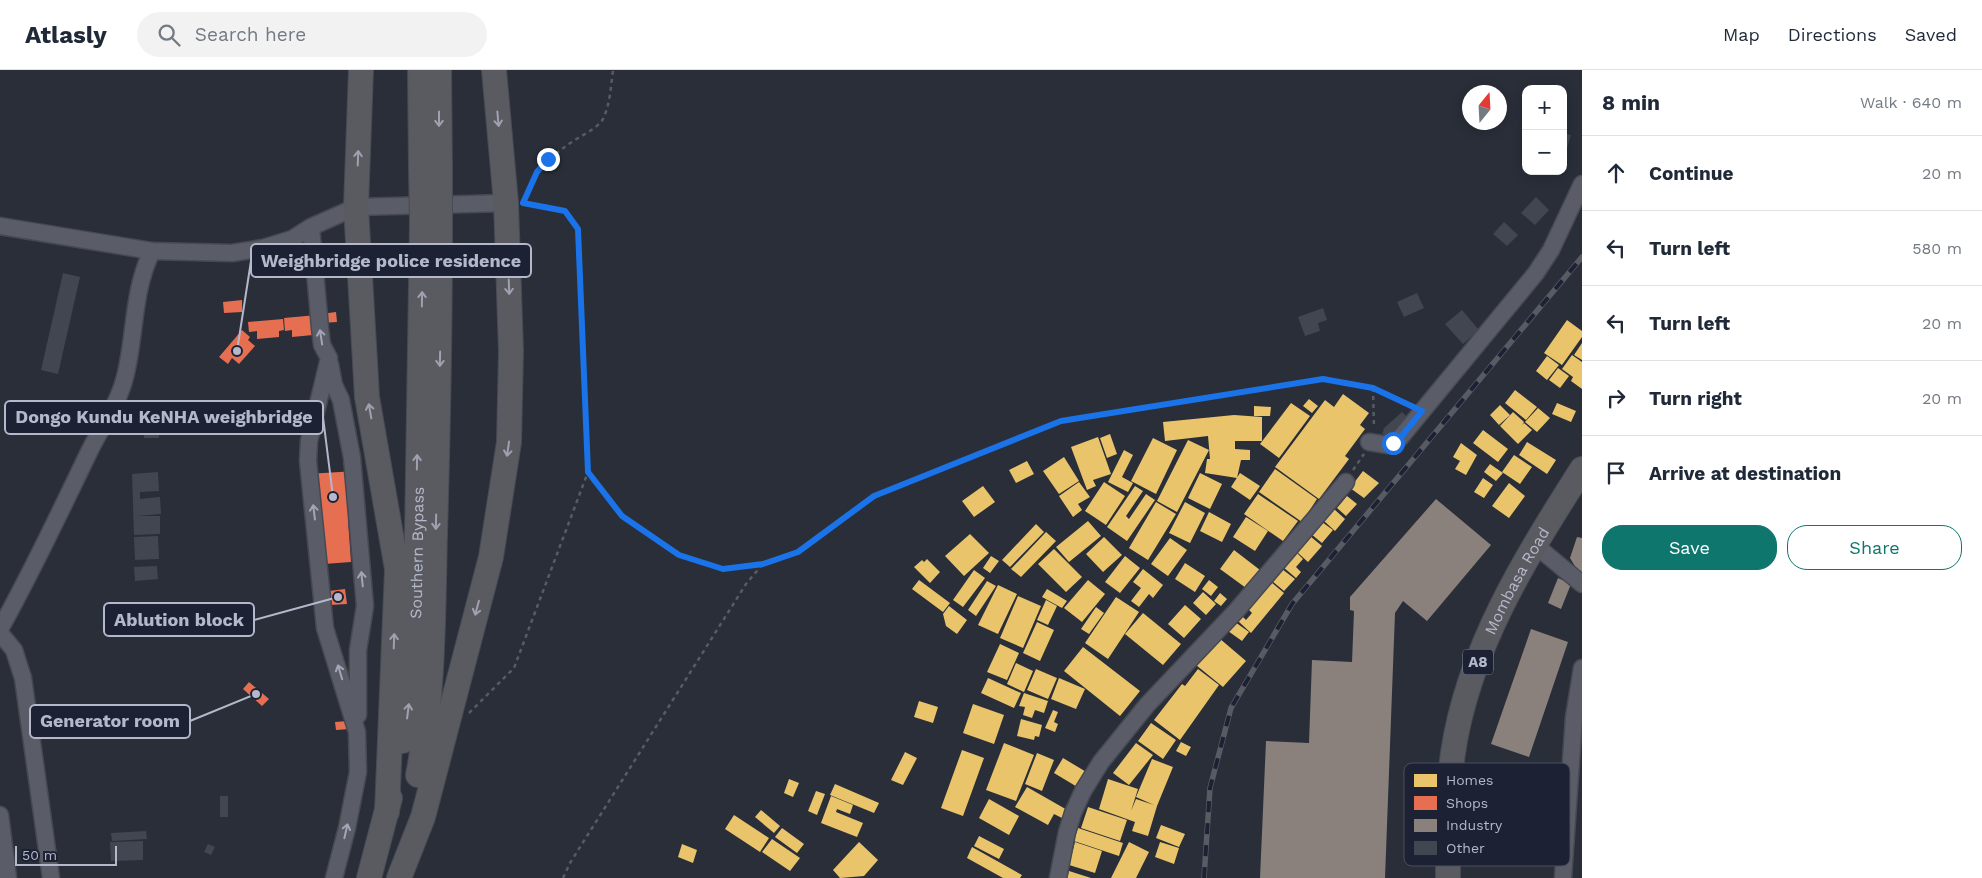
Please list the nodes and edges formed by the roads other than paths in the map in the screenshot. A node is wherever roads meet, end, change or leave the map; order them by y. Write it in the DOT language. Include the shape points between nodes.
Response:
graph roads {
  1 [pos="360,70"];
  2 [pos="420,70"];
  3 [pos="439,70"];
  4 [pos="494,70"];
  5 [pos="430,169"];
  6 [pos="1582,184"];
  7 [pos="514,203"];
  8 [pos="356,207"];
  9 [pos="431,223"];
  10 [pos="0,226"];
  11 [pos="311,227"];
  12 [pos="152,251"];
  13 [pos="328,358"];
  14 [pos="1370,442"];
  15 [pos="1582,469"];
  16 [pos="1346,482"];
  17 [pos="1535,545"];
  18 [pos="1582,584"];
  19 [pos="0,631"];
  20 [pos="1582,668"];
  21 [pos="357,732"];
  22 [pos="1452,763"];
  23 [pos="1570,776"];
  24 [pos="387,812"];
  25 [pos="0,815"];
  26 [pos="8,878"];
  27 [pos="51,878"];
  28 [pos="334,878"];
  29 [pos="369,878"];
  30 [pos="399,878"];
  31 [pos="1058,878"];
  8 -- 1 [label="highway, one-way"];
  2 -- 5 [label="highway"];
  3 -- 5 [label="highway, one-way"];
  4 -- 7 [label="highway, one-way"];
  5 -- 9 [label="highway, bridge"];
  6 -- 14 [label="street" via="1551,250 1536,273 1400,438 1388,445"];
  7 -- 8 [label="street"];
  7 -- 30 [label="highway, one-way" via="509,442 491,557 423,817"];
  8 -- 11 [label="street"];
  24 -- 8 [label="highway, one-way" via="397,569 367,397"];
  24 -- 9 [label="highway, Southern Bypass, one-way" via="406,729 413,667"];
  9 -- 30 [label="highway, Southern Bypass, one-way" via="440,360 429,694 423,750"];
  10 -- 12 [label="street"];
  11 -- 12 [label="street" via="292,239 232,253"];
  13 -- 11 [label="street, one-way" via="322,345"];
  12 -- 19 [label="street" via="138,287 125,377 114,409 92,446"];
  21 -- 13 [label="street, one-way" via="358,650 365,606 352,458 341,400"];
  21 -- 13 [label="street, one-way" via="325,628 308,461 309,440"];
  15 -- 17 [label="highway, Mombasa Road / A8"];
  16 -- 31 [label="street" via="1237,610 1147,705 1101,762 1074,813"];
  17 -- 18 [label="street"];
  17 -- 22 [label="highway, Mombasa Road / A8" via="1494,620 1459,721"];
  19 -- 27 [label="street" via="14,650 23,678"];
  20 -- 23 [label="street" via="1574,717"];
  28 -- 21 [label="street, one-way" via="358,772"];
  24 -- 29 [label="highway, Southern Bypass"];
  25 -- 26 [label="street"];
}
